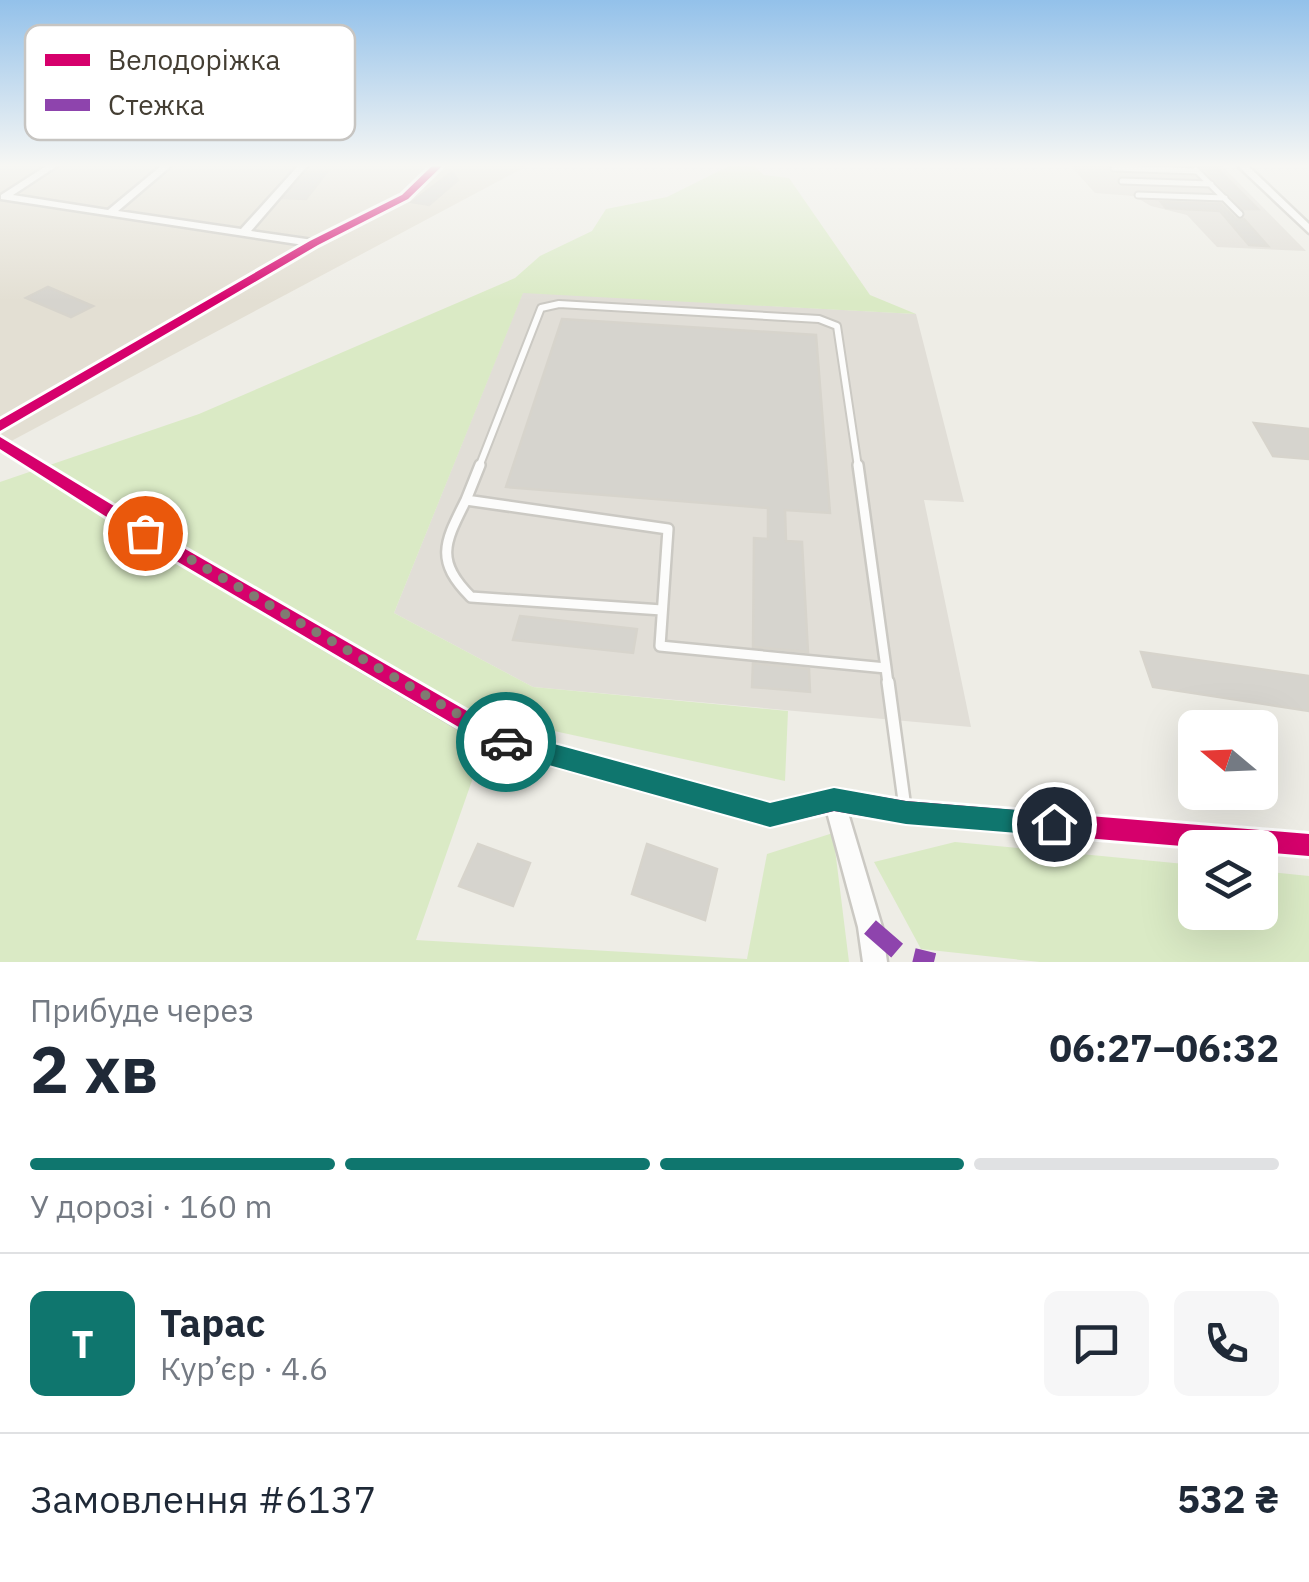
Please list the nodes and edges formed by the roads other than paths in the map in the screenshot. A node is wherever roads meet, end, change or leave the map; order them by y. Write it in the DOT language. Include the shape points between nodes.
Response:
graph roads {
  1 [pos="96,211"];
  2 [pos="113,211"];
  3 [pos="263,211"];
  4 [pos="376,211"];
  5 [pos="1237,211"];
  6 [pos="1289,211"];
  7 [pos="110,213"];
  8 [pos="1240,214"];
  9 [pos="1309,230"];
  10 [pos="243,233"];
  11 [pos="314,243"];
  12 [pos="0,426"];
  13 [pos="0,442"];
  14 [pos="466,500"];
  15 [pos="662,610"];
  16 [pos="886,668"];
  17 [pos="834,800"];
  18 [pos="906,812"];
  19 [pos="1309,846"];
  20 [pos="876,962"];
  1 -- 7 [label="street"];
  2 -- 7 [label="street"];
  3 -- 10 [label="street"];
  4 -- 11 [label="street"];
  5 -- 8 [label="lane"];
  6 -- 9 [label="street"];
  7 -- 10 [label="street"];
  10 -- 11 [label="street"];
  11 -- 12 [label="street"];
  13 -- 17 [label="street" via="496,739 770,815"];
  14 -- 15 [label="lane" via="668,530"];
  14 -- 15 [label="lane" via="444,556 456,584 471,597"];
  14 -- 16 [label="lane" via="541,308 829,321 840,334"];
  15 -- 16 [label="lane" via="660,646"];
  16 -- 18 [label="lane"];
  17 -- 18 [label="street"];
  17 -- 20 [label="street"];
  18 -- 19 [label="street"];
}
